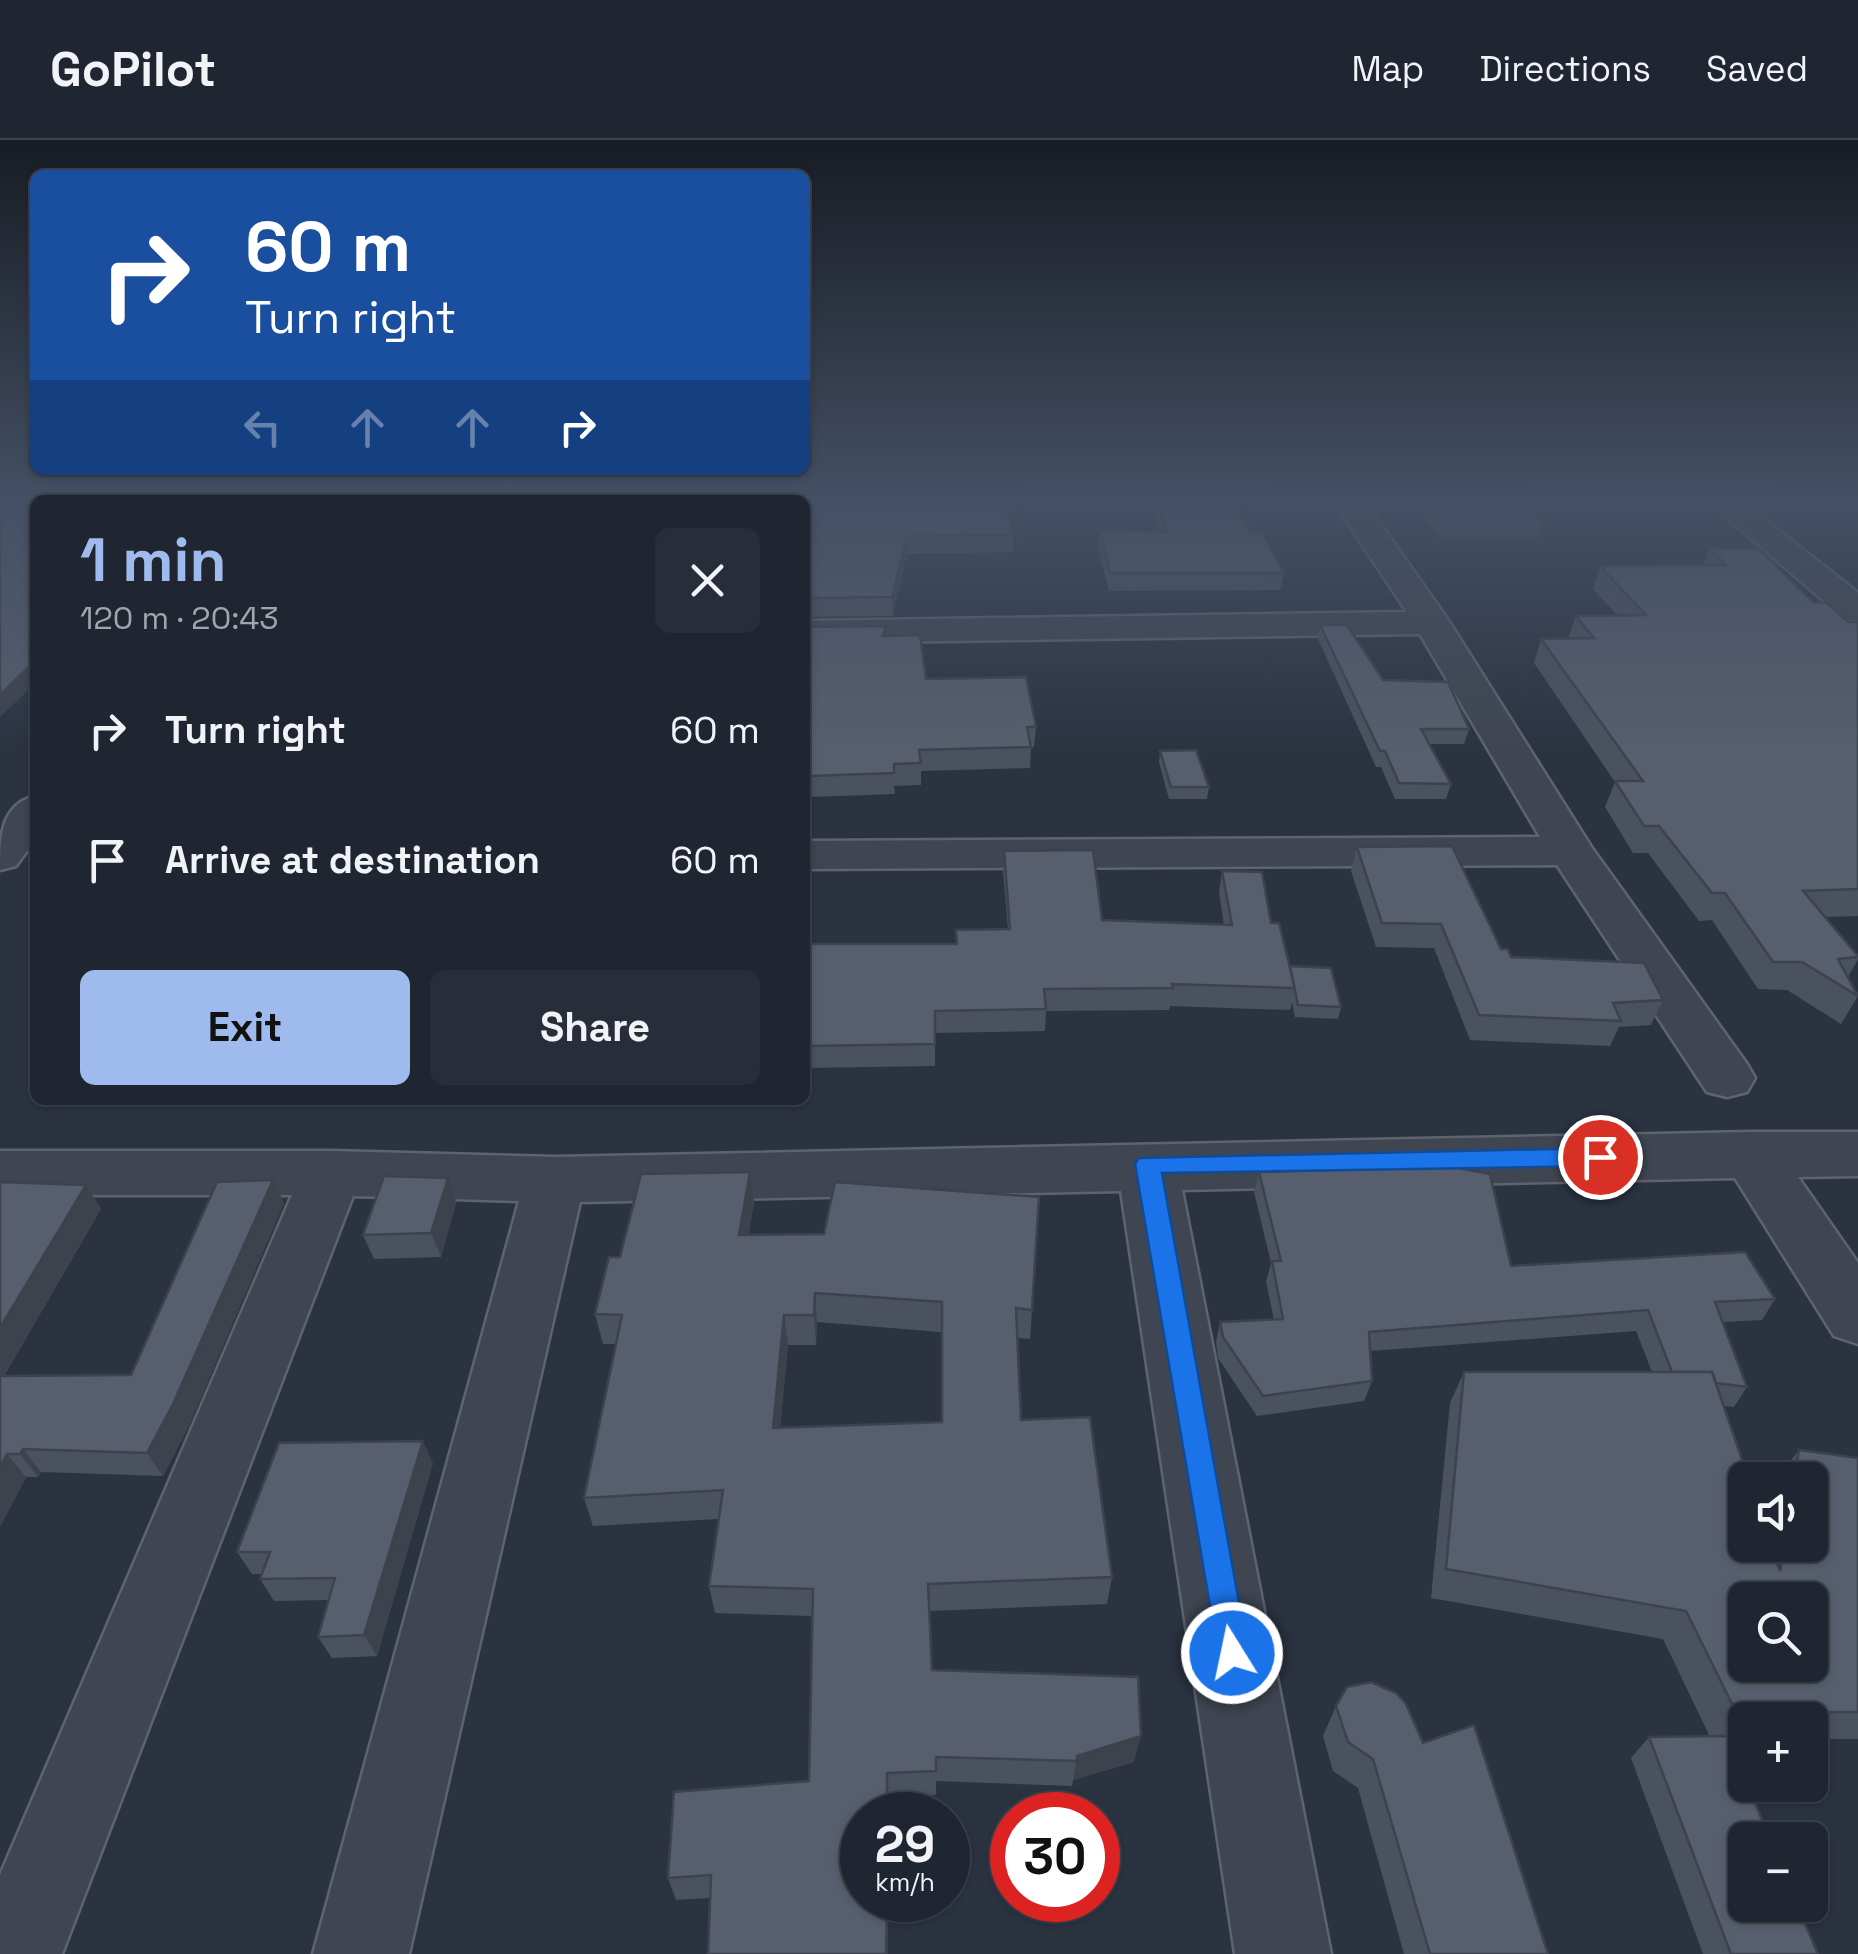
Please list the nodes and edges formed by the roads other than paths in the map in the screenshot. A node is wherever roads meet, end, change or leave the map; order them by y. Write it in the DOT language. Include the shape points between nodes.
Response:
graph roads {
  1 [pos="1405,584"];
  2 [pos="1825,584"];
  3 [pos="1858,610"];
  4 [pos="1432,623"];
  5 [pos="810,632"];
  6 [pos="30,815"];
  7 [pos="1571,850"];
  8 [pos="810,855"];
  9 [pos="0,858"];
  10 [pos="30,859"];
  11 [pos="1727,1078"];
  12 [pos="1751,1154"];
  13 [pos="1858,1154"];
  14 [pos="1148,1164"];
  15 [pos="0,1173"];
  16 [pos="332,1174"];
  17 [pos="555,1180"];
  18 [pos="1858,1317"];
  19 [pos="14,1954"];
  20 [pos="361,1954"];
  21 [pos="1284,1954"];
  1 -- 4 [label="street"];
  2 -- 3 [label="street"];
  4 -- 5 [label="street"];
  4 -- 7 [label="street"];
  6 -- 9 [label="street"];
  7 -- 8 [label="street"];
  7 -- 11 [label="street"];
  9 -- 10 [label="street"];
  12 -- 13 [label="street"];
  12 -- 14 [label="street"];
  12 -- 18 [label="street"];
  14 -- 17 [label="street"];
  14 -- 21 [label="street"];
  15 -- 16 [label="street"];
  16 -- 17 [label="street"];
  16 -- 19 [label="street"];
  17 -- 20 [label="street"];
}
